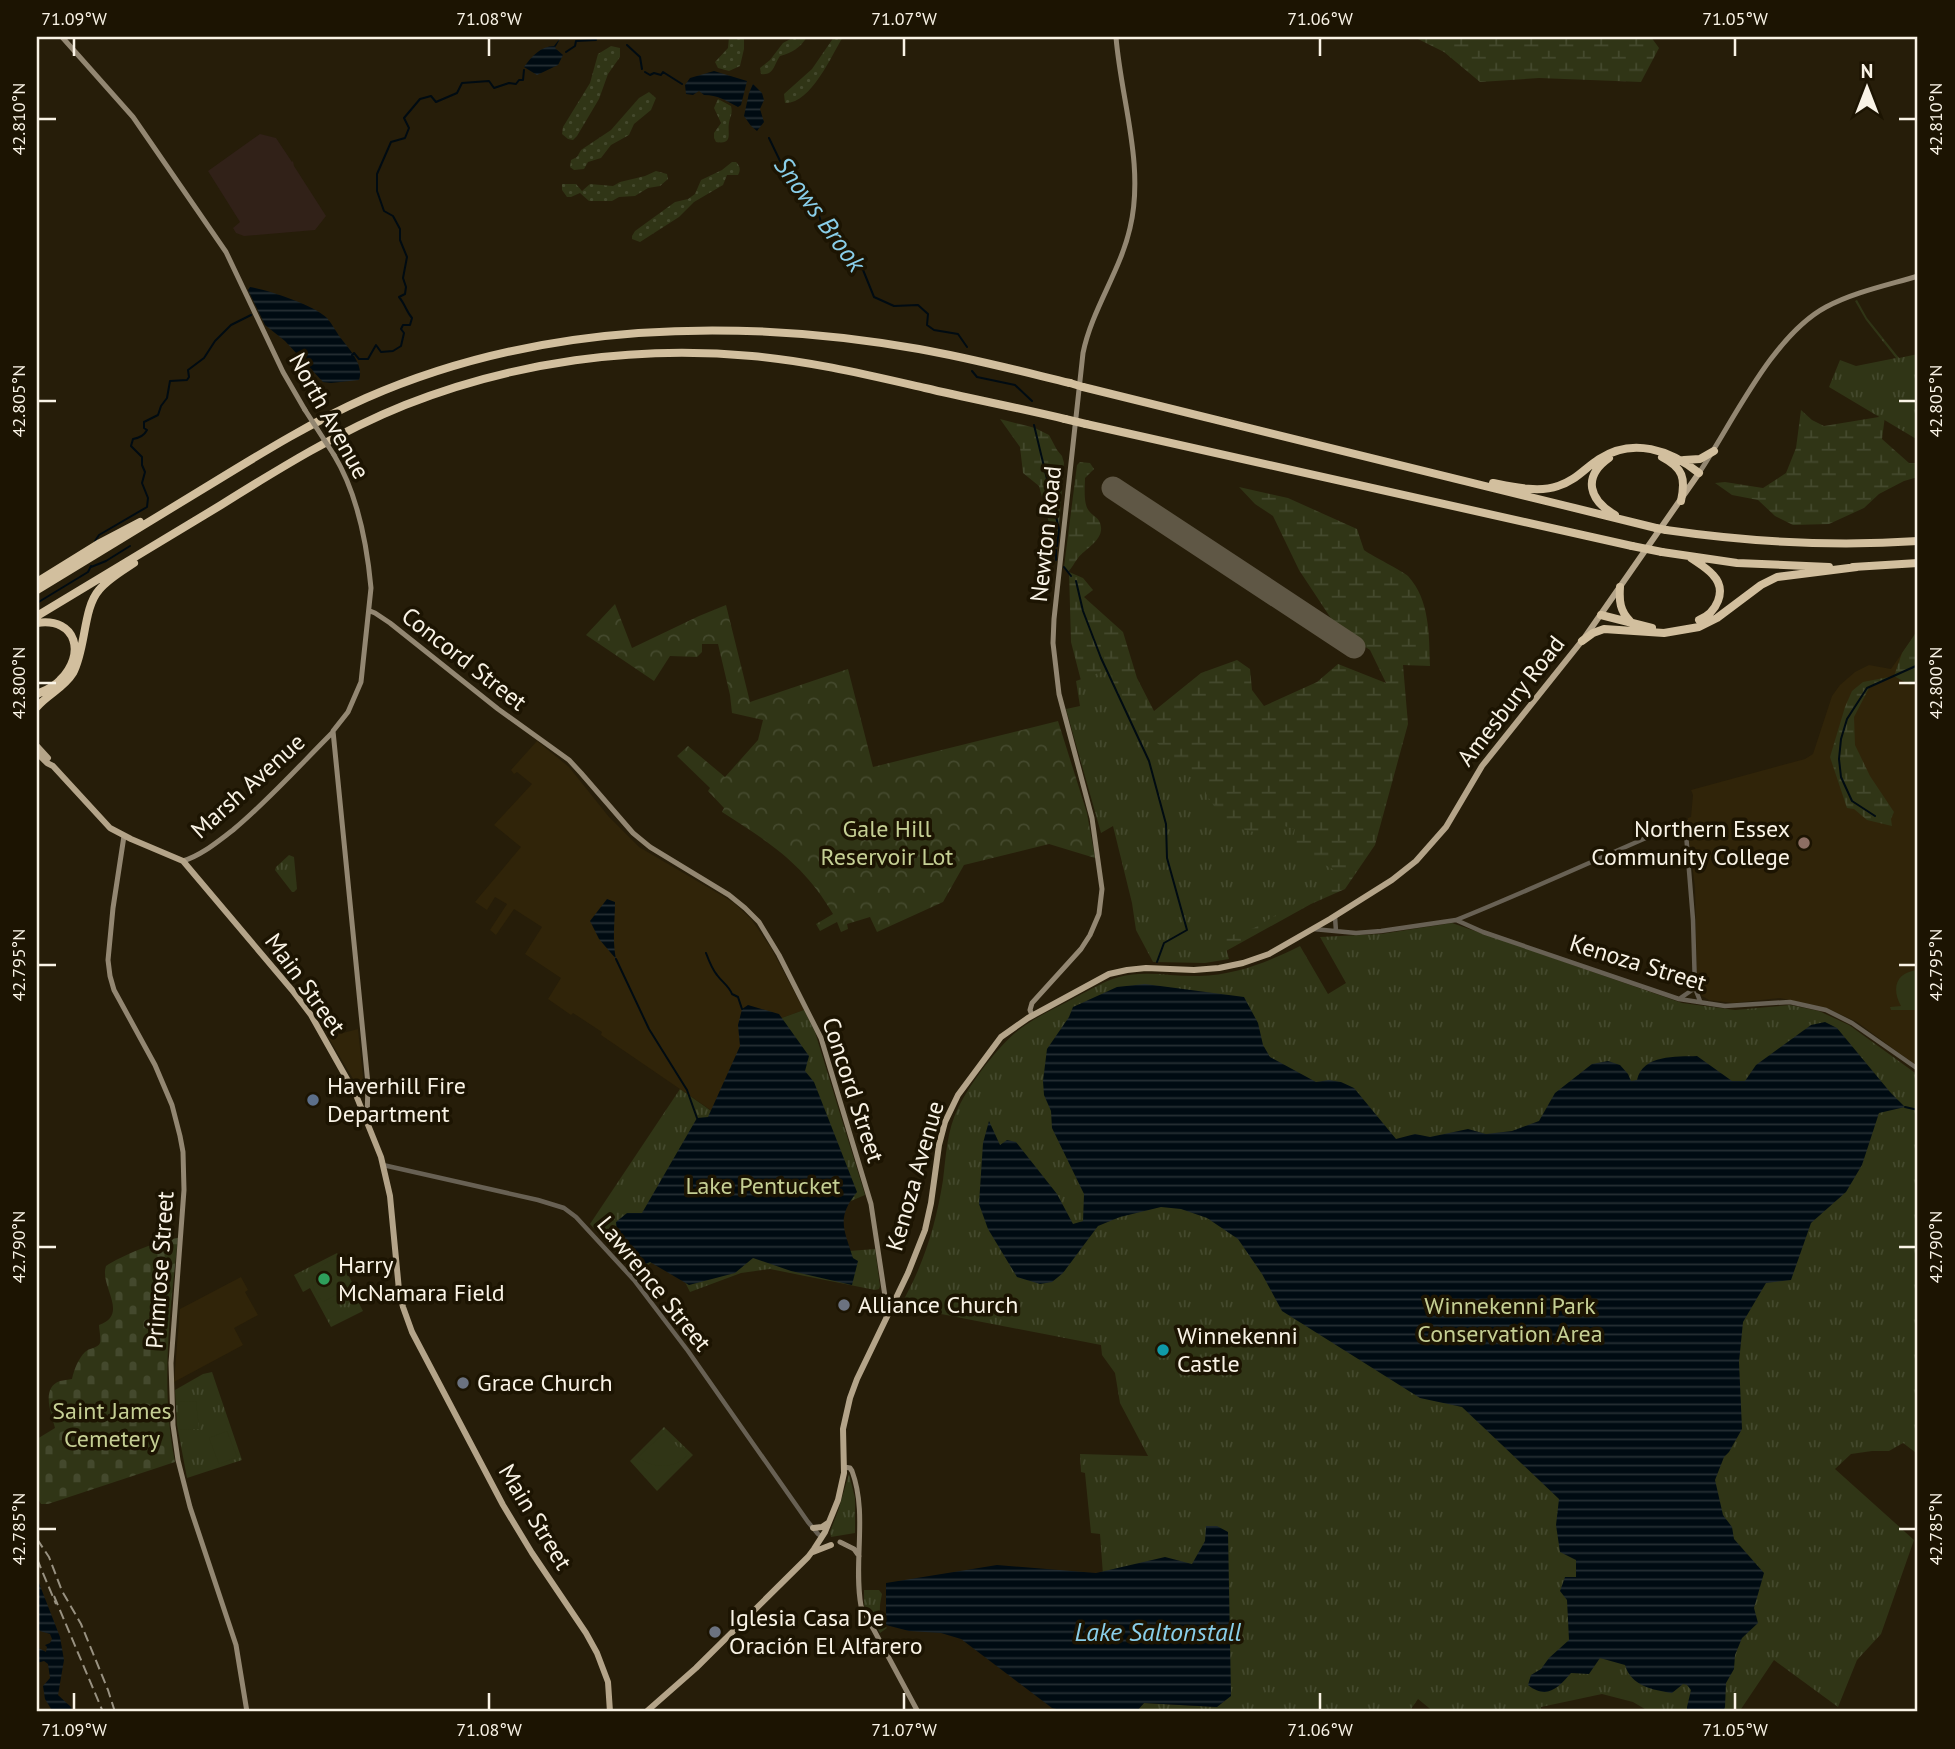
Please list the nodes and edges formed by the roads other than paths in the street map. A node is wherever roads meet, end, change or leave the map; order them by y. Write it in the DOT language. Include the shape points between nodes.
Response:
graph roads {
  1 [pos="62,37"];
  2 [pos="1116,37"];
  3 [pos="1918,276"];
  4 [pos="1714,451"];
  5 [pos="1681,459"];
  6 [pos="1415,469"];
  7 [pos="1680,470"];
  8 [pos="1699,473"];
  9 [pos="190,497"];
  10 [pos="1681,501"];
  11 [pos="1637,524"];
  12 [pos="184,527"];
  13 [pos="1918,541"];
  14 [pos="1686,556"];
  15 [pos="1918,562"];
  16 [pos="1857,567"];
  17 [pos="38,580"];
  18 [pos="1620,587"];
  19 [pos="37,590"];
  20 [pos="370,611"];
  21 [pos="37,616"];
  22 [pos="1600,616"];
  23 [pos="37,623"];
  24 [pos="1632,623"];
  25 [pos="1624,629"];
  26 [pos="1582,641"];
  27 [pos="37,694"];
  28 [pos="37,707"];
  29 [pos="333,732"];
  30 [pos="323,741"];
  31 [pos="37,746"];
  32 [pos="334,748"];
  33 [pos="37,753"];
  34 [pos="52,766"];
  35 [pos="124,836"];
  36 [pos="183,861"];
  37 [pos="1335,916"];
  38 [pos="1456,920"];
  39 [pos="1313,929"];
  40 [pos="1336,931"];
  41 [pos="1695,988"];
  42 [pos="1679,999"];
  43 [pos="1700,1002"];
  44 [pos="1035,1014"];
  45 [pos="1918,1069"];
  46 [pos="368,1120"];
  47 [pos="383,1165"];
  48 [pos="886,1319"];
  49 [pos="844,1467"];
  50 [pos="829,1522"];
  51 [pos="813,1528"];
  52 [pos="822,1537"];
  53 [pos="840,1542"];
  54 [pos="831,1545"];
  55 [pos="811,1553"];
  56 [pos="859,1556"];
  57 [pos="247,1712"];
  58 [pos="610,1712"];
  59 [pos="646,1712"];
  60 [pos="918,1712"];
  1 -- 20 [label="main road, North Avenue, bridge" via="132,117 226,252 283,371 348,480 369,573"];
  2 -- 44 [label="main road, Newton Road" via="1134,160 1134,204 1124,251 1087,332 1082,357 1053,643 1059,694 1092,818 1101,898 1097,921 1086,942 1032,1003 1030,1010"];
  3 -- 4 [label="main road, Amesbury Road" via="1832,304 1804,323 1768,365"];
  4 -- 5 [label="highway" via="1700,459"];
  4 -- 8 [label="main road, Amesbury Road"];
  5 -- 6 [label="highway" via="1643,447 1619,449 1569,482 1539,489"];
  5 -- 8 [label="highway"];
  6 -- 9 [label="highway, bridge" via="918,349 717,330 559,341 447,367 367,397"];
  6 -- 11 [label="highway"];
  7 -- 8 [label="highway"];
  7 -- 10 [label="highway" via="1684,478"];
  7 -- 11 [label="highway" via="1660,456 1635,451 1611,457 1595,472 1591,486 1595,500"];
  8 -- 10 [label="main road, Amesbury Road"];
  9 -- 17 [label="highway"];
  9 -- 19 [label="highway"];
  10 -- 18 [label="main road, Amesbury Road"];
  11 -- 13 [label="highway, bridge" via="1794,544"];
  12 -- 14 [label="highway, bridge" via="364,423 449,389 551,365 701,353 849,371"];
  12 -- 21 [label="highway"];
  12 -- 28 [label="highway" via="97,591 72,676"];
  14 -- 16 [label="highway"];
  14 -- 24 [label="highway" via="1715,576 1720,597 1716,608 1708,617 1671,628"];
  15 -- 16 [label="highway"];
  16 -- 25 [label="highway" via="1777,577 1699,626 1664,633"];
  18 -- 22 [label="main road, Amesbury Road"];
  18 -- 24 [label="highway" via="1621,609"];
  20 -- 29 [label="main road, North Avenue" via="361,682"];
  20 -- 48 [label="main road, Concord Street" via="569,760 650,847 729,895 759,922 821,1038 871,1204"];
  22 -- 24 [label="highway"];
  22 -- 25 [label="highway"];
  22 -- 26 [label="main road, Amesbury Road"];
  23 -- 27 [label="highway" via="66,628 75,651 62,679"];
  25 -- 26 [label="highway" via="1598,630"];
  26 -- 37 [label="main road, Amesbury Road" via="1482,766 1435,841 1392,880"];
  29 -- 30 [label="main road, Marsh Avenue"];
  29 -- 32 [label="main road"];
  30 -- 32 [label="main road"];
  30 -- 36 [label="main road, Marsh Avenue" via="244,820 211,847"];
  31 -- 34 [label="main road, Main Street"];
  32 -- 46 [label="main road"];
  33 -- 34 [label="main road, Main Street"];
  34 -- 35 [label="main road, Main Street" via="110,828"];
  35 -- 36 [label="main road, Main Street"];
  35 -- 57 [label="main road, Primrose Street" via="112,918 110,976 155,1065 182,1144 184,1190 171,1363 173,1425 190,1507 236,1645"];
  36 -- 46 [label="main road, Main Street" via="298,998"];
  37 -- 39 [label="main road, Amesbury Road"];
  37 -- 40 [label="street"];
  38 -- 40 [label="street" via="1381,932"];
  38 -- 41 [label="street" via="1685,821"];
  38 -- 42 [label="street, Kenoza Street"];
  39 -- 40 [label="street"];
  39 -- 44 [label="main road, Amesbury Road" via="1243,963 1109,974"];
  41 -- 42 [label="street"];
  41 -- 43 [label="street"];
  42 -- 43 [label="street, Kenoza Street"];
  43 -- 45 [label="street, Kenoza Street" via="1742,1006 1790,1002 1826,1010"];
  44 -- 48 [label="main road, Kenoza Avenue" via="1001,1037 958,1095 939,1145 925,1230"];
  46 -- 47 [label="main road, Main Street"];
  47 -- 51 [label="street, Lawrence Street" via="538,1200 576,1217 634,1280"];
  47 -- 58 [label="main road, Main Street" via="399,1290 412,1332 502,1504 597,1653 608,1682"];
  48 -- 49 [label="main road, Kenoza Avenue" via="845,1417"];
  49 -- 50 [label="main road, Kenoza Avenue"];
  49 -- 56 [label="main road" via="852,1471 858,1492"];
  50 -- 51 [label="main road"];
  50 -- 52 [label="main road, Kenoza Avenue"];
  51 -- 52 [label="street, Lawrence Street"];
  52 -- 55 [label="main road, Kenoza Avenue"];
  53 -- 56 [label="main road"];
  54 -- 55 [label="main road"];
  55 -- 59 [label="main road, Kenoza Avenue"];
  56 -- 60 [label="main road" via="861,1606"];
}
